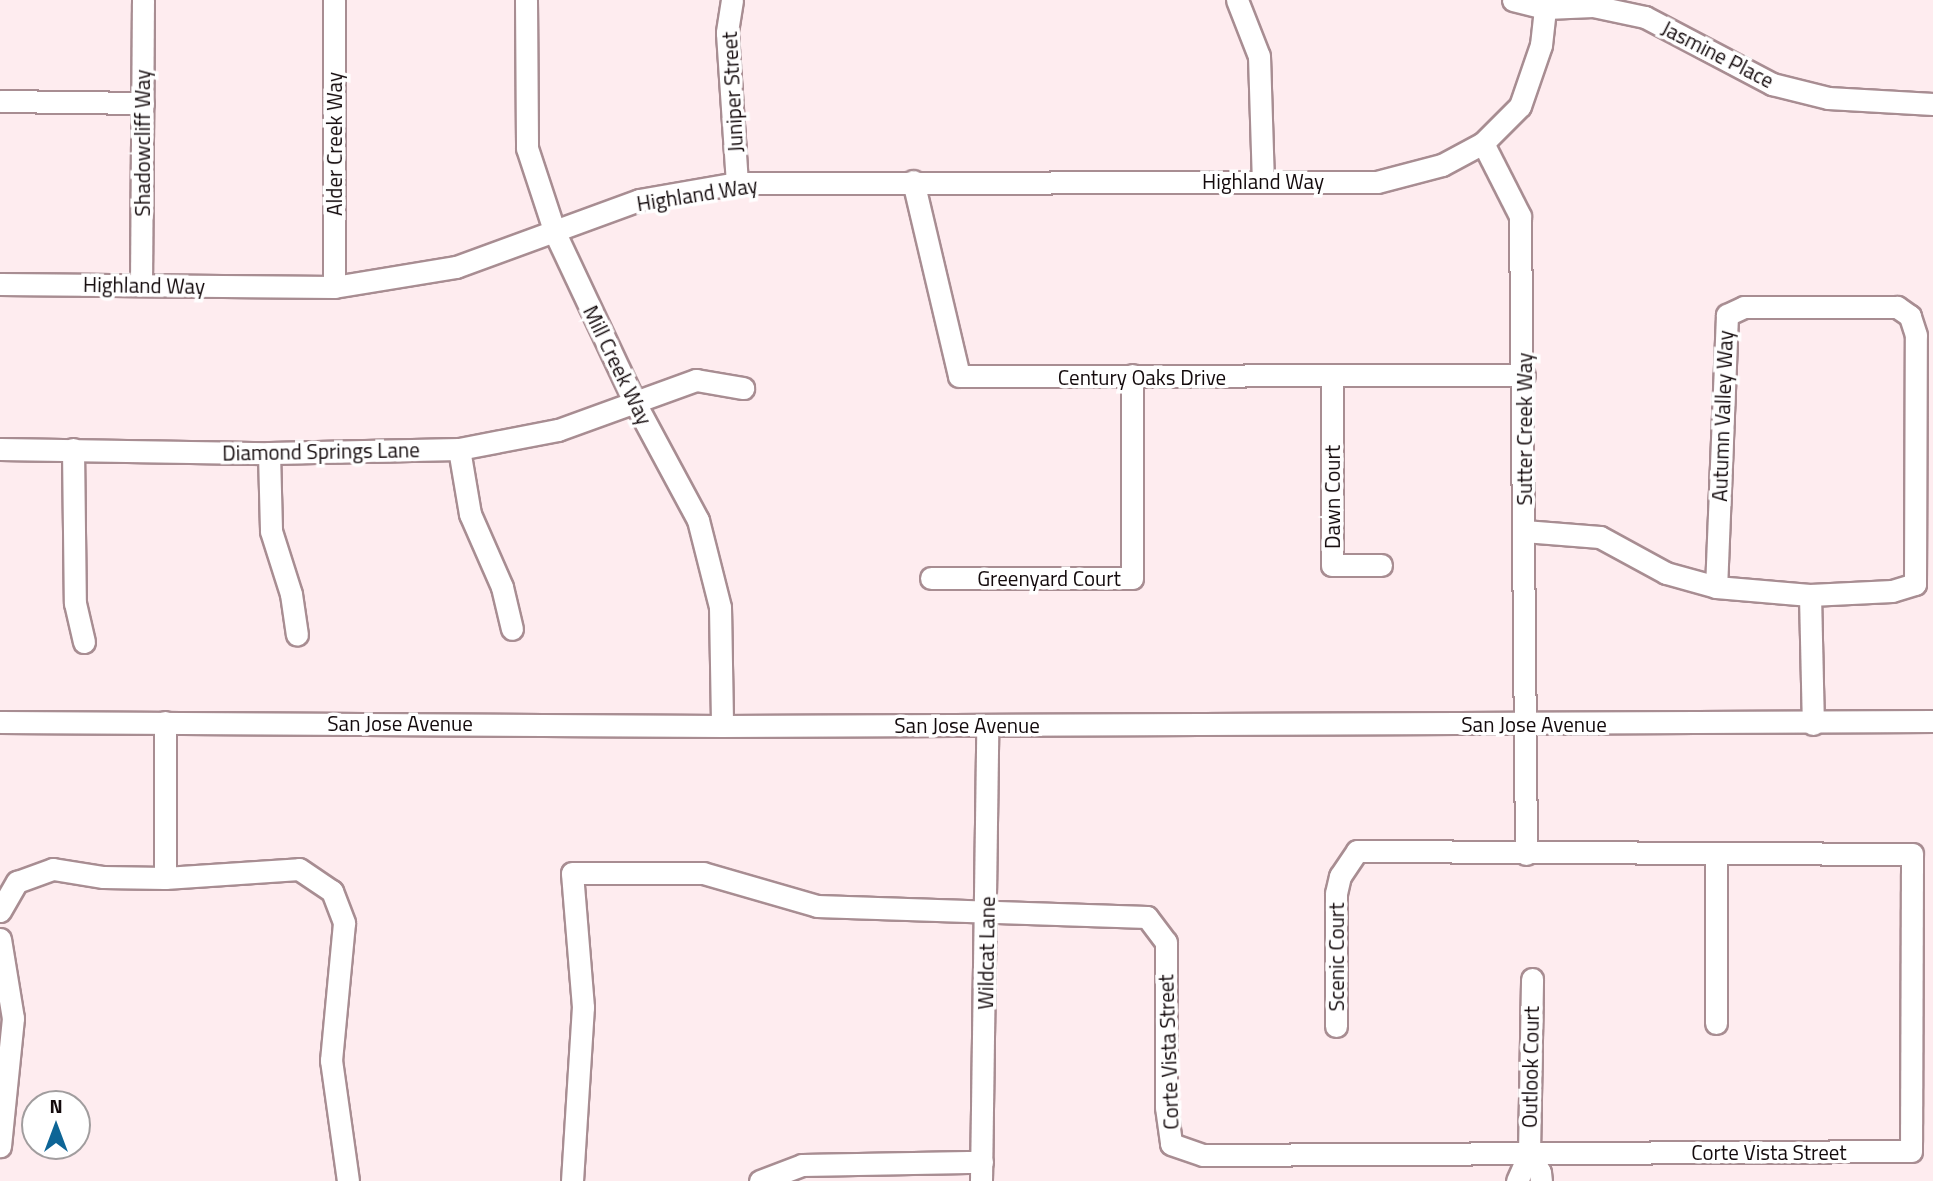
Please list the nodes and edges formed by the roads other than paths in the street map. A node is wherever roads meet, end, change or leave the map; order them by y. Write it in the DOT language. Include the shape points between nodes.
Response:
graph roads {
  1 [pos="143,0"];
  2 [pos="334,0"];
  3 [pos="526,0"];
  4 [pos="732,0"];
  5 [pos="1237,0"];
  6 [pos="1513,0"];
  7 [pos="1546,4"];
  8 [pos="0,101"];
  9 [pos="143,103"];
  10 [pos="1933,104"];
  11 [pos="1483,143"];
  12 [pos="1263,180"];
  13 [pos="913,181"];
  14 [pos="737,183"];
  15 [pos="555,233"];
  16 [pos="0,284"];
  17 [pos="141,285"];
  18 [pos="334,287"];
  19 [pos="1132,375"];
  20 [pos="1524,375"];
  21 [pos="1332,379"];
  22 [pos="743,388"];
  23 [pos="635,403"];
  24 [pos="0,449"];
  25 [pos="73,449"];
  26 [pos="459,449"];
  27 [pos="269,453"];
  28 [pos="1524,531"];
  29 [pos="1381,565"];
  30 [pos="930,578"];
  31 [pos="1716,587"];
  32 [pos="1810,595"];
  33 [pos="512,629"];
  34 [pos="297,635"];
  35 [pos="84,642"];
  36 [pos="1933,721"];
  37 [pos="0,722"];
  38 [pos="165,722"];
  39 [pos="1522,724"];
  40 [pos="1813,724"];
  41 [pos="987,725"];
  42 [pos="722,726"];
  43 [pos="1357,851"];
  44 [pos="1716,853"];
  45 [pos="1526,854"];
  46 [pos="165,878"];
  47 [pos="988,909"];
  48 [pos="0,911"];
  49 [pos="0,939"];
  50 [pos="1532,979"];
  51 [pos="1716,1023"];
  52 [pos="1336,1026"];
  53 [pos="0,1146"];
  54 [pos="1528,1154"];
  55 [pos="982,1172"];
  56 [pos="348,1181"];
  57 [pos="572,1181"];
  58 [pos="760,1181"];
  59 [pos="1517,1181"];
  60 [pos="1541,1181"];
  1 -- 9 [label="street, Shadowcliff Way"];
  2 -- 18 [label="street, Alder Creek Way"];
  3 -- 15 [label="street, Mill Creek Way" via="527,148"];
  4 -- 14 [label="street, Juniper Street" via="727,33"];
  5 -- 12 [label="street" via="1259,56"];
  6 -- 7 [label="street, Jasmine Place"];
  7 -- 10 [label="street, Jasmine Place" via="1593,6 1645,17 1772,84 1828,98"];
  7 -- 11 [label="street, Highland Way" via="1541,45 1520,106"];
  8 -- 9 [label="street"];
  9 -- 17 [label="street, Shadowcliff Way"];
  11 -- 12 [label="street, Highland Way" via="1442,165 1377,182"];
  11 -- 20 [label="street, Sutter Creek Way" via="1520,216"];
  12 -- 13 [label="street, Highland Way"];
  13 -- 14 [label="street, Highland Way"];
  13 -- 19 [label="street, Century Oaks Drive" via="959,376"];
  14 -- 15 [label="street, Highland Way" via="639,200"];
  15 -- 18 [label="street, Highland Way" via="456,267"];
  15 -- 23 [label="street, Mill Creek Way"];
  16 -- 17 [label="street, Highland Way"];
  17 -- 18 [label="street, Highland Way"];
  19 -- 21 [label="street, Century Oaks Drive"];
  19 -- 30 [label="street, Greenyard Court" via="1132,578"];
  20 -- 21 [label="street, Century Oaks Drive"];
  20 -- 28 [label="street, Sutter Creek Way"];
  21 -- 29 [label="street, Dawn Court" via="1332,565"];
  22 -- 23 [label="street, Diamond Springs Lane" via="696,380"];
  23 -- 26 [label="street, Diamond Springs Lane" via="558,430"];
  23 -- 42 [label="street, Mill Creek Way" via="698,520 720,607"];
  24 -- 25 [label="street, Diamond Springs Lane"];
  25 -- 27 [label="street, Diamond Springs Lane"];
  25 -- 35 [label="street" via="75,603"];
  26 -- 27 [label="street, Diamond Springs Lane"];
  26 -- 33 [label="street" via="470,514 502,587"];
  27 -- 34 [label="street" via="271,531 291,594"];
  28 -- 31 [label="street, Autumn Valley Way" via="1601,537 1666,573"];
  28 -- 39 [label="street, Sutter Creek Way"];
  31 -- 32 [label="street, Autumn Valley Way"];
  31 -- 32 [label="street, Autumn Valley Way" via="1727,315 1744,307 1897,307 1910,316 1916,335 1915,584 1892,591"];
  32 -- 40 [label="street"];
  36 -- 40 [label="street, San Jose Avenue"];
  37 -- 38 [label="street, San Jose Avenue"];
  38 -- 42 [label="street, San Jose Avenue"];
  38 -- 46 [label="street"];
  39 -- 40 [label="street, San Jose Avenue"];
  39 -- 41 [label="street, San Jose Avenue"];
  39 -- 45 [label="street, Sutter Creek Way"];
  41 -- 42 [label="street, San Jose Avenue"];
  41 -- 47 [label="street, Wildcat Lane"];
  43 -- 45 [label="street, Corte Vista Street"];
  43 -- 52 [label="street, Scenic Court" via="1340,876 1336,893"];
  44 -- 45 [label="street, Corte Vista Street"];
  44 -- 51 [label="street"];
  44 -- 54 [label="street, Corte Vista Street" via="1912,854 1911,1151"];
  46 -- 48 [label="street" via="103,877 52,869 17,882"];
  46 -- 56 [label="street" via="299,869 332,891 344,923 331,1060"];
  47 -- 54 [label="street, Corte Vista Street" via="1147,917 1166,942 1166,1107 1171,1144 1203,1156"];
  47 -- 55 [label="street, Wildcat Lane"];
  47 -- 57 [label="street" via="817,906 703,873 572,873 583,1007"];
  49 -- 53 [label="street" via="13,1018"];
  50 -- 54 [label="street, Outlook Court"];
  54 -- 59 [label="street"];
  54 -- 60 [label="street" via="1541,1172"];
  55 -- 58 [label="street" via="802,1165"];
}
